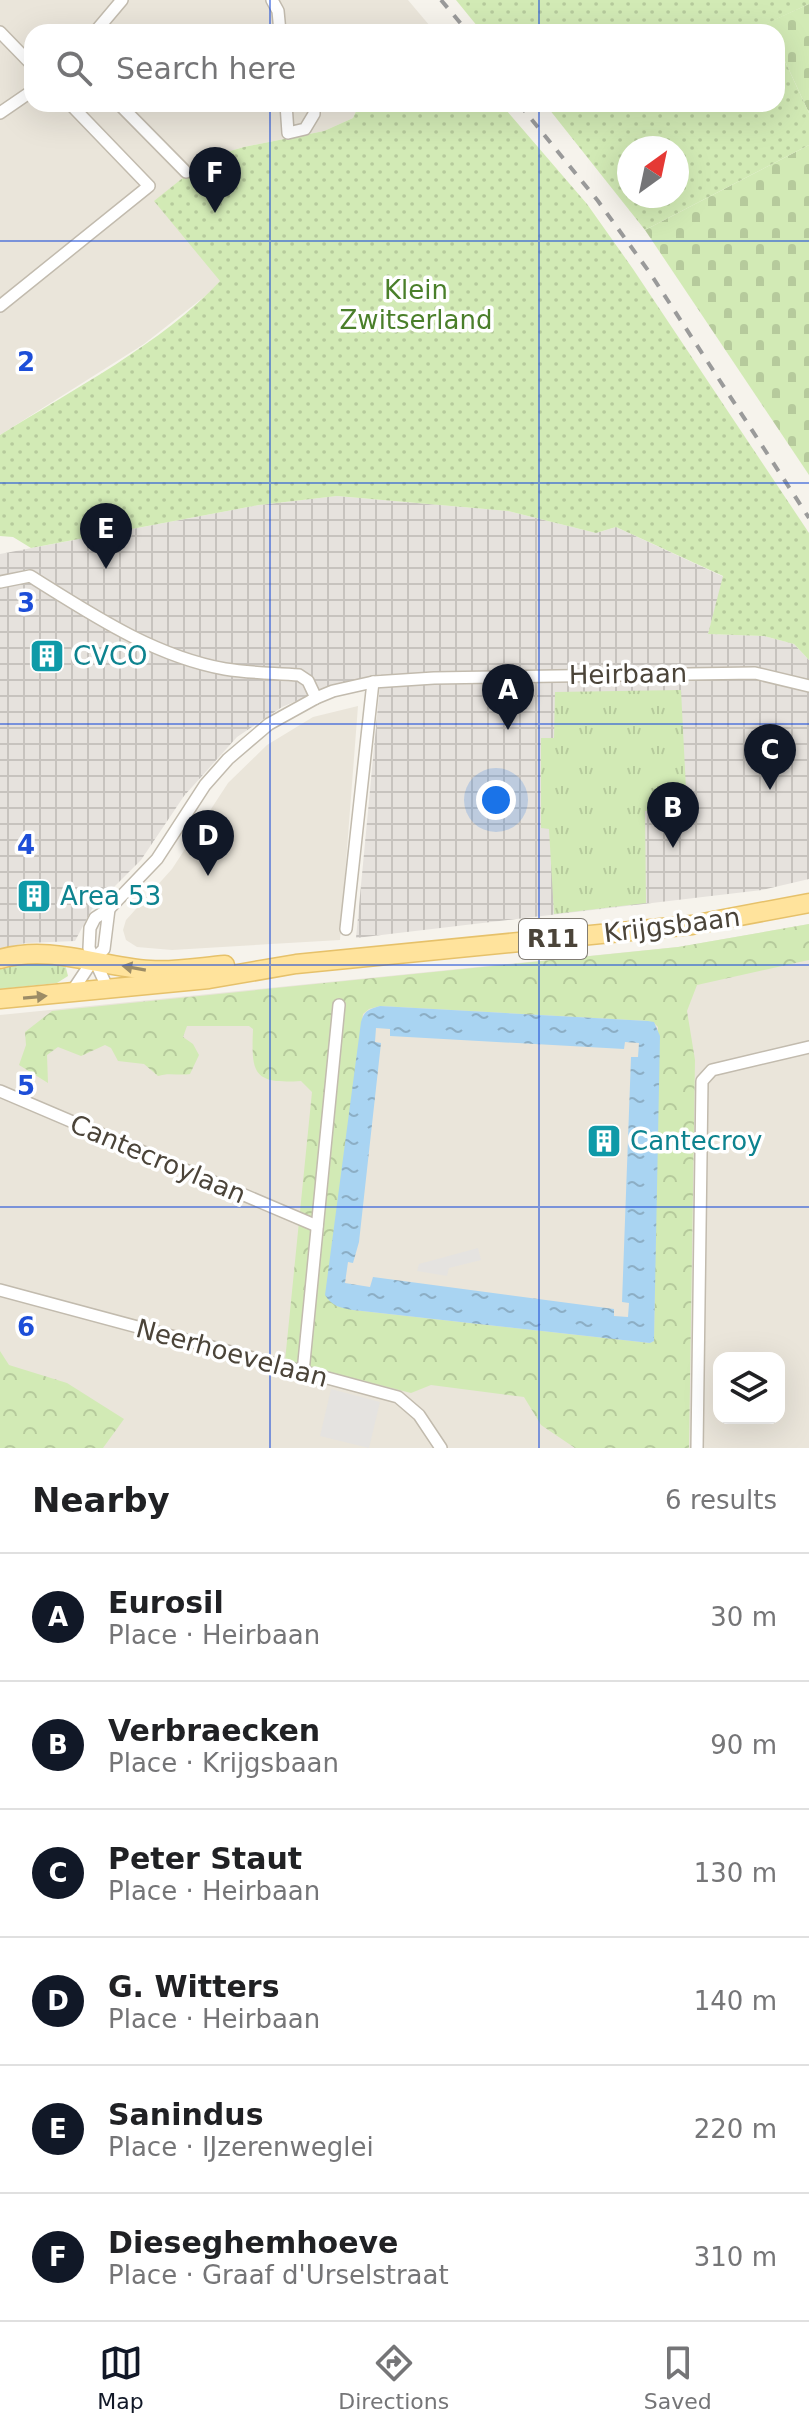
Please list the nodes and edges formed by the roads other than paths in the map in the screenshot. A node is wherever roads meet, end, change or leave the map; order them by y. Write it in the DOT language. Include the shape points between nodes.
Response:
graph roads {
  1 [pos="122,0"];
  2 [pos="272,0"];
  3 [pos="102,24"];
  4 [pos="279,24"];
  5 [pos="0,32"];
  6 [pos="24,57"];
  7 [pos="24,96"];
  8 [pos="78,112"];
  9 [pos="127,112"];
  10 [pos="287,112"];
  11 [pos="314,112"];
  12 [pos="0,113"];
  13 [pos="186,172"];
  14 [pos="0,306"];
  15 [pos="0,582"];
  16 [pos="373,682"];
  17 [pos="809,686"];
  18 [pos="316,698"];
  19 [pos="809,903"];
  20 [pos="346,929"];
  21 [pos="0,959"];
  22 [pos="93,960"];
  23 [pos="296,964"];
  24 [pos="108,989"];
  25 [pos="71,993"];
  26 [pos="0,999"];
  27 [pos="339,1005"];
  28 [pos="809,1047"];
  29 [pos="0,1091"];
  30 [pos="317,1226"];
  31 [pos="0,1290"];
  32 [pos="303,1372"];
  33 [pos="441,1448"];
  34 [pos="697,1448"];
  1 -- 3 [label="street"];
  2 -- 4 [label="street"];
  5 -- 6 [label="street"];
  7 -- 12 [label="street"];
  8 -- 14 [label="street" via="149,186"];
  9 -- 13 [label="street"];
  10 -- 11 [label="street" via="288,133 305,129"];
  15 -- 18 [label="street" via="30,576 123,632 177,656 227,669 299,675"];
  16 -- 17 [label="street, Heirbaan" via="755,673"];
  16 -- 18 [label="street, Heirbaan"];
  16 -- 20 [label="street"];
  18 -- 22 [label="street, Heirbaan" via="269,724 205,785 157,859 109,909 104,949"];
  19 -- 23 [label="main road, Krijgsbaan / R11" via="692,925"];
  21 -- 22 [label="main road, Krijgsbaan / R11" via="29,954"];
  23 -- 22 [label="main road, Krijgsbaan / R11, one-way" via="151,970"];
  22 -- 24 [label="street"];
  22 -- 25 [label="street, Heirbaan"];
  23 -- 24 [label="main road, Krijgsbaan / R11"];
  24 -- 25 [label="main road, Krijgsbaan / R11"];
  26 -- 25 [label="main road, Krijgsbaan / R11, one-way"];
  27 -- 30 [label="street"];
  28 -- 34 [label="street" via="712,1070 701,1091"];
  29 -- 30 [label="street, Cantecroylaan"];
  30 -- 32 [label="street"];
  31 -- 32 [label="street, Neerhoevelaan"];
  32 -- 33 [label="street, Neerhoevelaan" via="398,1397 419,1415"];
}
